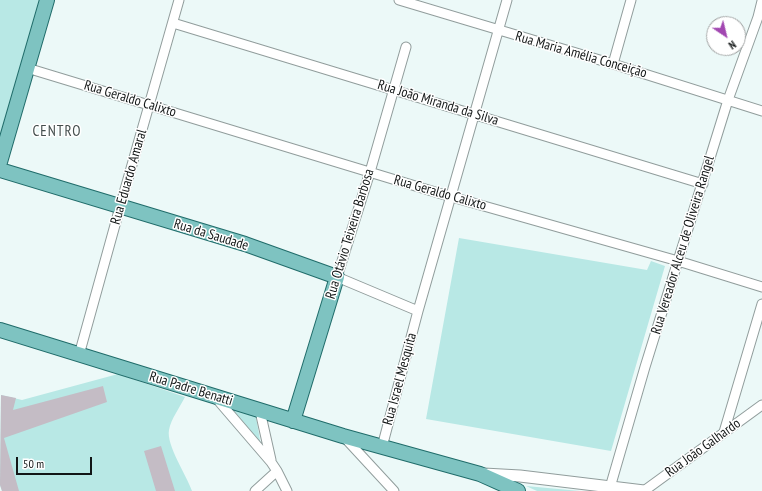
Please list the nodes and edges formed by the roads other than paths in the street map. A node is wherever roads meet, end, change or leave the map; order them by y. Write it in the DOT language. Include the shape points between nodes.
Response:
graph roads {
  1 [pos="47,0"];
  2 [pos="180,0"];
  3 [pos="399,0"];
  4 [pos="507,0"];
  5 [pos="631,0"];
  6 [pos="762,2"];
  7 [pos="173,23"];
  8 [pos="499,31"];
  9 [pos="406,47"];
  10 [pos="614,64"];
  11 [pos="27,68"];
  12 [pos="393,90"];
  13 [pos="728,100"];
  14 [pos="150,104"];
  15 [pos="762,111"];
  16 [pos="474,114"];
  17 [pos="0,162"];
  18 [pos="0,170"];
  19 [pos="370,172"];
  20 [pos="703,184"];
  21 [pos="452,196"];
  22 [pos="120,207"];
  23 [pos="678,261"];
  24 [pos="337,277"];
  25 [pos="762,287"];
  26 [pos="762,304"];
  27 [pos="418,310"];
  28 [pos="0,330"];
  29 [pos="80,355"];
  30 [pos="214,395"];
  31 [pos="762,405"];
  32 [pos="260,411"];
  33 [pos="293,421"];
  34 [pos="724,432"];
  35 [pos="343,436"];
  36 [pos="382,447"];
  37 [pos="271,462"];
  38 [pos="277,471"];
  39 [pos="480,474"];
  40 [pos="509,476"];
  41 [pos="610,489"];
  42 [pos="255,491"];
  43 [pos="287,491"];
  44 [pos="394,491"];
  45 [pos="519,491"];
  46 [pos="644,491"];
  1 -- 11 [label="main road"];
  2 -- 7 [label="street, Rua Eduardo Amaral"];
  3 -- 8 [label="street, Rua Maria Amélia Conceição"];
  4 -- 8 [label="street, Rua Israel Mesquita"];
  5 -- 10 [label="street"];
  6 -- 13 [label="street, Rua Vereador Alceu de Oliveira Rangel"];
  7 -- 12 [label="street, Rua João Miranda da Silva"];
  7 -- 14 [label="street, Rua Eduardo Amaral"];
  8 -- 10 [label="street, Rua Maria Amélia Conceição"];
  8 -- 16 [label="street, Rua Israel Mesquita"];
  9 -- 12 [label="street, Rua Otávio Teixeira Barbosa"];
  10 -- 13 [label="street, Rua Maria Amélia Conceição"];
  11 -- 14 [label="street, Rua Geraldo Calixto"];
  11 -- 17 [label="main road"];
  12 -- 16 [label="street, Rua João Miranda da Silva"];
  12 -- 19 [label="street, Rua Otávio Teixeira Barbosa"];
  13 -- 15 [label="street, Rua Maria Amélia Conceição"];
  13 -- 20 [label="street, Rua Vereador Alceu de Oliveira Rangel"];
  14 -- 19 [label="street, Rua Geraldo Calixto"];
  14 -- 22 [label="street, Rua Eduardo Amaral"];
  16 -- 20 [label="street, Rua João Miranda da Silva"];
  16 -- 21 [label="street, Rua Israel Mesquita"];
  18 -- 22 [label="main road, Rua da Saudade"];
  19 -- 21 [label="street, Rua Geraldo Calixto"];
  19 -- 24 [label="street, Rua Otávio Teixeira Barbosa"];
  20 -- 23 [label="street, Rua Vereador Alceu de Oliveira Rangel"];
  21 -- 23 [label="street, Rua Geraldo Calixto"];
  21 -- 27 [label="street, Rua Israel Mesquita"];
  22 -- 24 [label="main road, Rua da Saudade" via="245,244"];
  22 -- 29 [label="street, Rua Eduardo Amaral"];
  23 -- 25 [label="street, Rua Geraldo Calixto"];
  23 -- 41 [label="street, Rua Vereador Alceu de Oliveira Rangel"];
  24 -- 27 [label="street, Rua da Saudade"];
  24 -- 33 [label="main road, Rua Otávio Teixeira Barbosa"];
  26 -- 34 [label="street"];
  27 -- 36 [label="street, Rua Israel Mesquita"];
  28 -- 29 [label="main road, Rua Padre Benatti"];
  29 -- 30 [label="main road, Rua Padre Benatti"];
  30 -- 32 [label="main road, Rua Padre Benatti"];
  30 -- 37 [label="street"];
  31 -- 34 [label="street, Rua João Galhardo"];
  32 -- 33 [label="main road, Rua Padre Benatti"];
  32 -- 37 [label="street"];
  33 -- 35 [label="main road, Rua Padre Benatti"];
  34 -- 46 [label="street, Rua João Galhardo"];
  35 -- 36 [label="main road, Rua Padre Benatti"];
  35 -- 44 [label="street"];
  36 -- 39 [label="main road, Rua Padre Benatti"];
  37 -- 38 [label="street"];
  38 -- 42 [label="street"];
  38 -- 43 [label="street"];
  39 -- 40 [label="street"];
  39 -- 45 [label="main road, Rua Padre Benatti"];
  40 -- 41 [label="street"];
  40 -- 45 [label="street"];
  41 -- 46 [label="street"];
}
